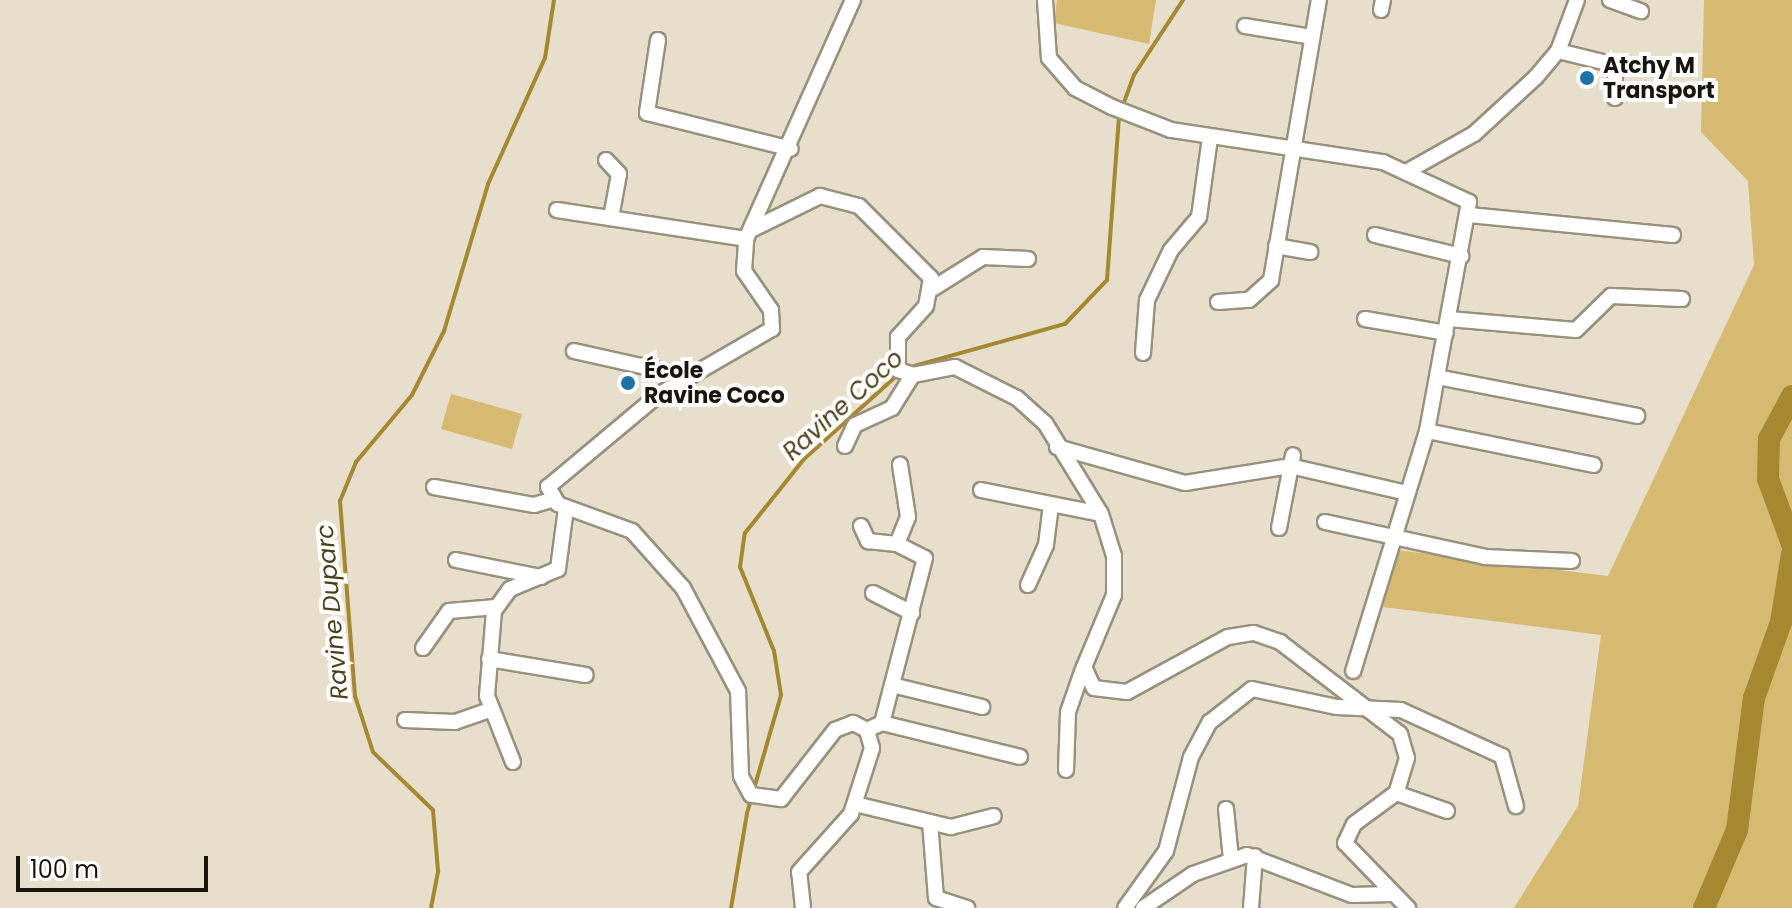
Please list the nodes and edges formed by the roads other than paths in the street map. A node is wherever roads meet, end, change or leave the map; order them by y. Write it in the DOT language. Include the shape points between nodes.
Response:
graph roads {
  1 [pos="853,0"];
  2 [pos="1045,0"];
  3 [pos="1319,0"];
  4 [pos="1577,0"];
  5 [pos="1610,0"];
  6 [pos="1641,11"];
  7 [pos="1245,26"];
  8 [pos="1312,37"];
  9 [pos="658,40"];
  10 [pos="1558,51"];
  11 [pos="1615,98"];
  12 [pos="1210,138"];
  13 [pos="1291,144"];
  14 [pos="791,149"];
  15 [pos="606,160"];
  16 [pos="1406,172"];
  17 [pos="557,210"];
  18 [pos="1469,215"];
  19 [pos="611,218"];
  20 [pos="749,235"];
  21 [pos="1375,235"];
  22 [pos="1673,235"];
  23 [pos="1276,246"];
  24 [pos="1310,252"];
  25 [pos="1461,256"];
  26 [pos="1028,259"];
  27 [pos="932,289"];
  28 [pos="1682,299"];
  29 [pos="1218,302"];
  30 [pos="1365,319"];
  31 [pos="1447,326"];
  32 [pos="574,351"];
  33 [pos="1143,353"];
  34 [pos="913,375"];
  35 [pos="686,376"];
  36 [pos="1437,377"];
  37 [pos="1637,416"];
  38 [pos="1427,431"];
  39 [pos="845,446"];
  40 [pos="1057,447"];
  41 [pos="1292,461"];
  42 [pos="900,465"];
  43 [pos="1594,465"];
  44 [pos="434,487"];
  45 [pos="981,490"];
  46 [pos="1407,493"];
  47 [pos="552,500"];
  48 [pos="1051,507"];
  49 [pos="566,508"];
  50 [pos="1101,514"];
  51 [pos="1325,522"];
  52 [pos="861,526"];
  53 [pos="1279,528"];
  54 [pos="1392,540"];
  55 [pos="897,544"];
  56 [pos="456,560"];
  57 [pos="1572,561"];
  58 [pos="541,577"];
  59 [pos="1028,585"];
  60 [pos="873,593"];
  61 [pos="496,607"];
  62 [pos="912,613"];
  63 [pos="423,648"];
  64 [pos="489,659"];
  65 [pos="1084,667"];
  66 [pos="1353,671"];
  67 [pos="586,675"];
  68 [pos="892,685"];
  69 [pos="1353,705"];
  70 [pos="982,707"];
  71 [pos="490,710"];
  72 [pos="405,720"];
  73 [pos="882,723"];
  74 [pos="867,730"];
  75 [pos="1020,757"];
  76 [pos="513,762"];
  77 [pos="1066,770"];
  78 [pos="1396,793"];
  79 [pos="855,804"];
  80 [pos="1516,806"];
  81 [pos="1226,809"];
  82 [pos="1447,811"];
  83 [pos="994,816"];
  84 [pos="930,822"];
  85 [pos="1255,856"];
  86 [pos="1231,859"];
  87 [pos="1392,894"];
  88 [pos="803,908"];
  89 [pos="967,908"];
  90 [pos="1125,908"];
  91 [pos="1143,908"];
  92 [pos="1251,908"];
  93 [pos="1408,908"];
  1 -- 14 [label="street"];
  2 -- 12 [label="street" via="1049,58 1075,88 1130,114"];
  3 -- 8 [label="street"];
  4 -- 10 [label="street"];
  5 -- 6 [label="street"];
  7 -- 8 [label="street"];
  8 -- 13 [label="street"];
  9 -- 14 [label="street" via="645,97 654,119"];
  10 -- 11 [label="street" via="1615,65"];
  10 -- 16 [label="street" via="1474,134"];
  12 -- 13 [label="street"];
  12 -- 33 [label="street" via="1199,217 1171,250 1147,300"];
  13 -- 16 [label="street"];
  13 -- 23 [label="street"];
  14 -- 20 [label="street"];
  15 -- 19 [label="street" via="619,174"];
  16 -- 18 [label="street" via="1459,192"];
  17 -- 19 [label="street"];
  18 -- 22 [label="street"];
  18 -- 25 [label="street"];
  19 -- 20 [label="street"];
  20 -- 27 [label="street" via="809,199 839,197 919,261"];
  20 -- 35 [label="street" via="744,271 771,310 772,329"];
  21 -- 25 [label="street"];
  23 -- 24 [label="street"];
  23 -- 29 [label="street" via="1261,292"];
  25 -- 31 [label="street"];
  26 -- 27 [label="street" via="983,257"];
  27 -- 34 [label="street" via="898,337 893,361"];
  28 -- 31 [label="street" via="1611,296 1576,330"];
  30 -- 31 [label="street"];
  31 -- 36 [label="street"];
  32 -- 35 [label="street"];
  34 -- 39 [label="street" via="892,408 855,425"];
  34 -- 40 [label="street" via="942,366 962,370 1028,405"];
  35 -- 47 [label="street" via="560,471 548,487"];
  36 -- 37 [label="street"];
  36 -- 38 [label="street"];
  38 -- 43 [label="street"];
  38 -- 46 [label="street"];
  40 -- 41 [label="street" via="1192,484"];
  40 -- 50 [label="street"];
  41 -- 46 [label="street"];
  41 -- 53 [label="street"];
  42 -- 55 [label="street" via="908,517"];
  44 -- 47 [label="street" via="534,505"];
  45 -- 48 [label="street"];
  46 -- 54 [label="street"];
  47 -- 49 [label="street"];
  48 -- 50 [label="street"];
  48 -- 59 [label="street" via="1046,545"];
  49 -- 58 [label="street" via="562,561"];
  49 -- 74 [label="street" via="632,531 705,621 738,691 741,776 751,795 773,801 795,788 835,730 853,723"];
  50 -- 65 [label="street" via="1114,556 1114,595"];
  51 -- 54 [label="street"];
  52 -- 55 [label="street" via="868,541"];
  54 -- 57 [label="street" via="1485,557"];
  54 -- 66 [label="street"];
  55 -- 62 [label="street" via="925,558"];
  56 -- 58 [label="street"];
  58 -- 61 [label="street" via="510,589"];
  60 -- 62 [label="street"];
  61 -- 63 [label="street" via="449,611"];
  61 -- 64 [label="street"];
  62 -- 68 [label="street"];
  64 -- 67 [label="street"];
  64 -- 71 [label="street"];
  65 -- 69 [label="street" via="1094,688 1120,694 1228,637 1254,633 1280,642"];
  65 -- 77 [label="street" via="1068,712"];
  68 -- 70 [label="street"];
  68 -- 73 [label="street"];
  69 -- 78 [label="street" via="1405,744"];
  69 -- 80 [label="street" via="1401,710 1502,756"];
  69 -- 90 [label="street" via="1324,705 1260,688 1223,705 1191,757 1166,851"];
  71 -- 72 [label="street" via="455,722"];
  71 -- 76 [label="street"];
  73 -- 74 [label="street"];
  73 -- 75 [label="street"];
  74 -- 79 [label="street" via="872,748"];
  78 -- 82 [label="street"];
  78 -- 87 [label="street" via="1345,838 1349,853"];
  79 -- 84 [label="street"];
  79 -- 88 [label="street" via="799,872"];
  81 -- 86 [label="street"];
  83 -- 84 [label="street" via="963,827"];
  84 -- 89 [label="street" via="936,898"];
  85 -- 86 [label="street"];
  85 -- 87 [label="street" via="1352,895"];
  85 -- 92 [label="street"];
  86 -- 91 [label="street"];
  87 -- 93 [label="street"];
}
